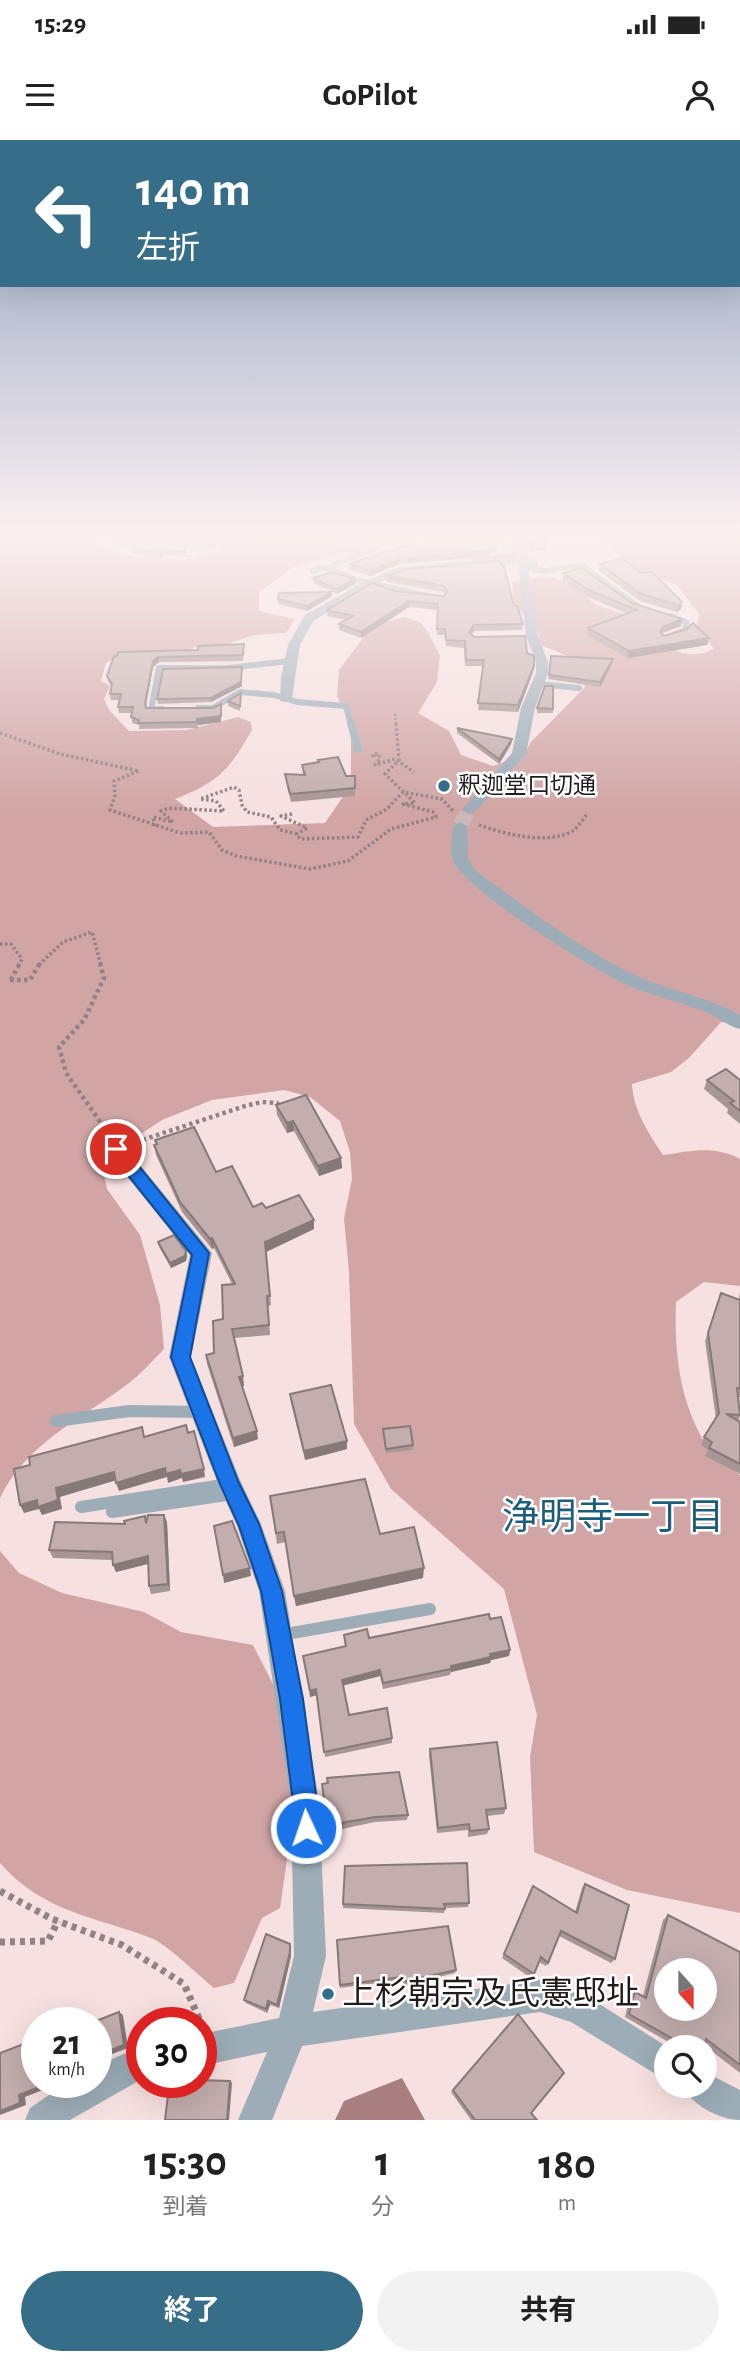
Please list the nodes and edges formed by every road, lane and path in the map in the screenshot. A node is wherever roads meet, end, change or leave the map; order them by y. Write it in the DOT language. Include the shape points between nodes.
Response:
graph roads {
  1 [pos="302,626"];
  2 [pos="526,626"];
  3 [pos="686,626"];
  4 [pos="664,638"];
  5 [pos="289,662"];
  6 [pos="537,684"];
  7 [pos="579,688"];
  8 [pos="285,698"];
  9 [pos="176,709"];
  10 [pos="188,709"];
  11 [pos="395,714"];
  12 [pos="0,733"];
  13 [pos="358,750"];
  14 [pos="365,758"];
  15 [pos="398,761"];
  16 [pos="414,772"];
  17 [pos="403,792"];
  18 [pos="588,813"];
  19 [pos="292,814"];
  20 [pos="464,818"];
  21 [pos="155,826"];
  22 [pos="298,834"];
  23 [pos="0,944"];
  24 [pos="733,1018"];
  25 [pos="283,1109"];
  26 [pos="116,1149"];
  27 [pos="201,1412"];
  28 [pos="56,1421"];
  29 [pos="232,1489"];
  30 [pos="81,1507"];
  31 [pos="112,1512"];
  32 [pos="430,1609"];
  33 [pos="280,1635"];
  34 [pos="0,1891"];
  35 [pos="58,1921"];
  36 [pos="0,1942"];
  37 [pos="192,2007"];
  38 [pos="292,2031"];
  39 [pos="217,2048"];
  40 [pos="654,2057"];
  41 [pos="126,2070"];
  42 [pos="717,2096"];
  43 [pos="740,2109"];
  44 [pos="42,2120"];
  45 [pos="255,2120"];
  1 -- 5 [label="street"];
  2 -- 6 [label="street" via="526,636 542,662"];
  3 -- 4 [label="lane"];
  5 -- 8 [label="street"];
  5 -- 9 [label="lane" via="159,668 151,710"];
  6 -- 7 [label="lane"];
  6 -- 20 [label="street" via="519,754"];
  8 -- 10 [label="lane" via="240,692 213,708"];
  8 -- 13 [label="lane" via="346,706"];
  11 -- 15 [label="path"];
  12 -- 21 [label="path" via="60,754 139,771 114,780 110,810"];
  14 -- 15 [label="path" via="379,754 375,765"];
  15 -- 16 [label="path"];
  15 -- 17 [label="path" via="385,774 395,779"];
  17 -- 20 [label="path" via="442,799"];
  17 -- 21 [label="path" via="415,803 403,804 433,812 436,817 379,835 348,861 310,869 237,856 222,850 209,832"];
  17 -- 22 [label="path" via="387,809 366,820 358,837 300,839"];
  18 -- 20 [label="path" via="572,833 541,838 509,836"];
  19 -- 22 [label="path" via="281,816 307,828"];
  20 -- 24 [label="street" via="460,859 470,874 569,946 633,981 716,1007"];
  21 -- 22 [label="path" via="153,817 173,822 161,811 168,808 225,811 221,804 200,799 234,787 248,814 271,817 280,830"];
  23 -- 26 [label="path" via="11,944 22,959 10,981 30,979 37,962 73,935 92,932 104,978 84,1020 60,1047 66,1073"];
  25 -- 26 [label="path" via="277,1103 245,1106"];
  26 -- 27 [label="street" via="201,1253 180,1357"];
  27 -- 28 [label="lane" via="129,1411"];
  27 -- 29 [label="street"];
  29 -- 30 [label="lane"];
  29 -- 31 [label="lane"];
  29 -- 33 [label="street" via="268,1580"];
  32 -- 33 [label="lane"];
  33 -- 38 [label="street" via="305,1802 310,1955"];
  34 -- 35 [label="path"];
  35 -- 36 [label="path" via="48,1941"];
  35 -- 37 [label="path" via="122,1945 184,1984"];
  38 -- 39 [label="street"];
  38 -- 40 [label="street" via="540,1996 579,2009"];
  38 -- 45 [label="street"];
  41 -- 44 [label="street"];
  42 -- 43 [label="street"];
}
